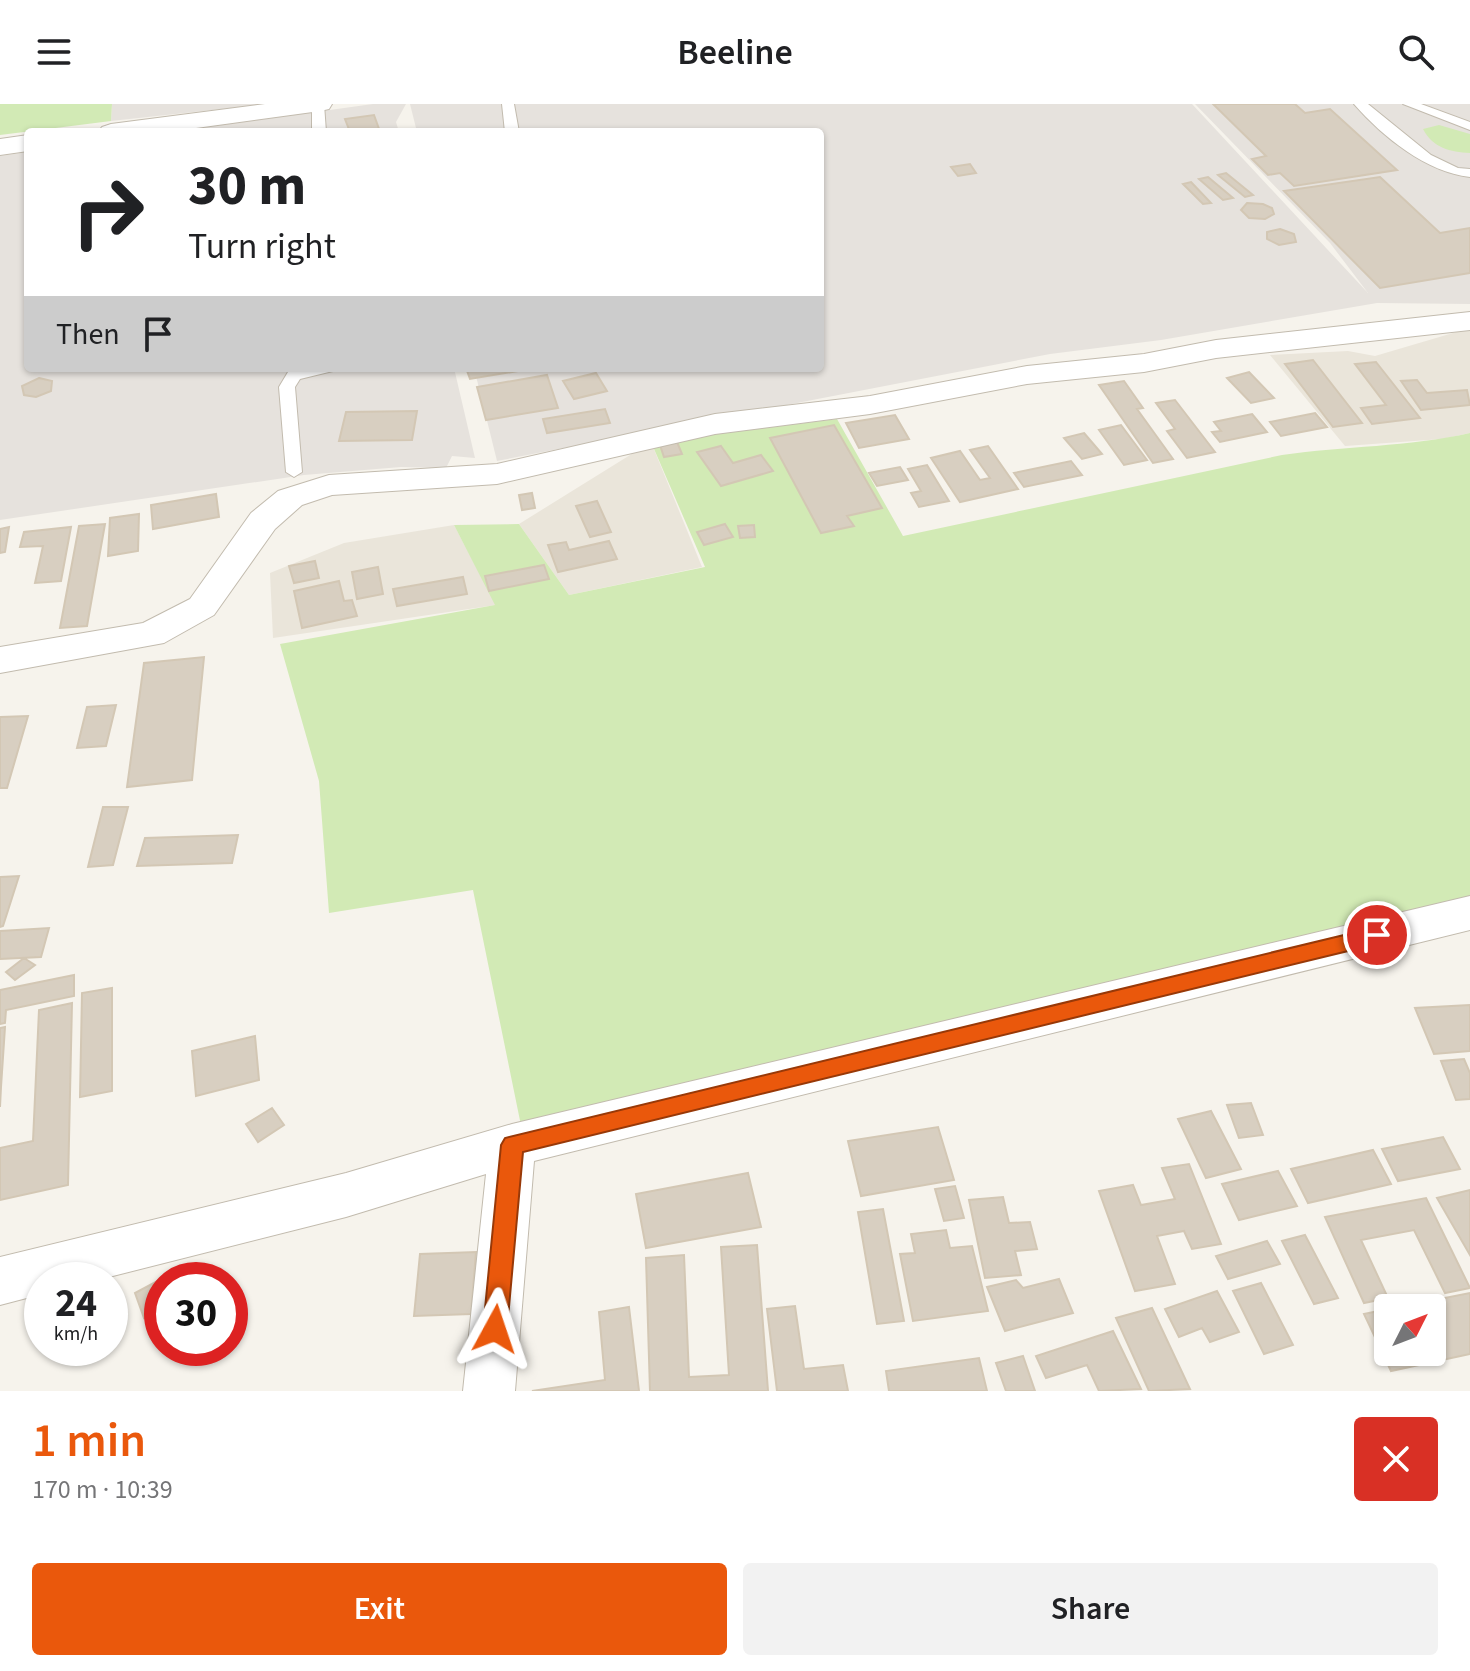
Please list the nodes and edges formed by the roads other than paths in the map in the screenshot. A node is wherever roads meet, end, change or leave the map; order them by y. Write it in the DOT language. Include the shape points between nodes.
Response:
graph roads {
  1 [pos="319,104"];
  2 [pos="508,104"];
  3 [pos="1360,104"];
  4 [pos="1409,104"];
  5 [pos="1470,126"];
  6 [pos="141,128"];
  7 [pos="319,128"];
  8 [pos="511,128"];
  9 [pos="24,144"];
  10 [pos="0,147"];
  11 [pos="1470,173"];
  12 [pos="1470,321"];
  13 [pos="308,372"];
  14 [pos="294,472"];
  15 [pos="0,660"];
  16 [pos="1470,913"];
  17 [pos="512,1145"];
  18 [pos="0,1281"];
  19 [pos="489,1391"];
  1 -- 6 [label="street"];
  1 -- 7 [label="lane"];
  2 -- 8 [label="lane"];
  3 -- 11 [label="lane" via="1435,164"];
  4 -- 5 [label="lane"];
  9 -- 10 [label="street"];
  12 -- 15 [label="street" via="1216,349 1144,363 1027,375 870,405 715,424 497,474 329,485 290,498 263,521 202,607 151,634"];
  13 -- 14 [label="lane" via="294,375 287,387"];
  16 -- 17 [label="street"];
  17 -- 18 [label="street" via="346,1195"];
  17 -- 19 [label="street"];
}
